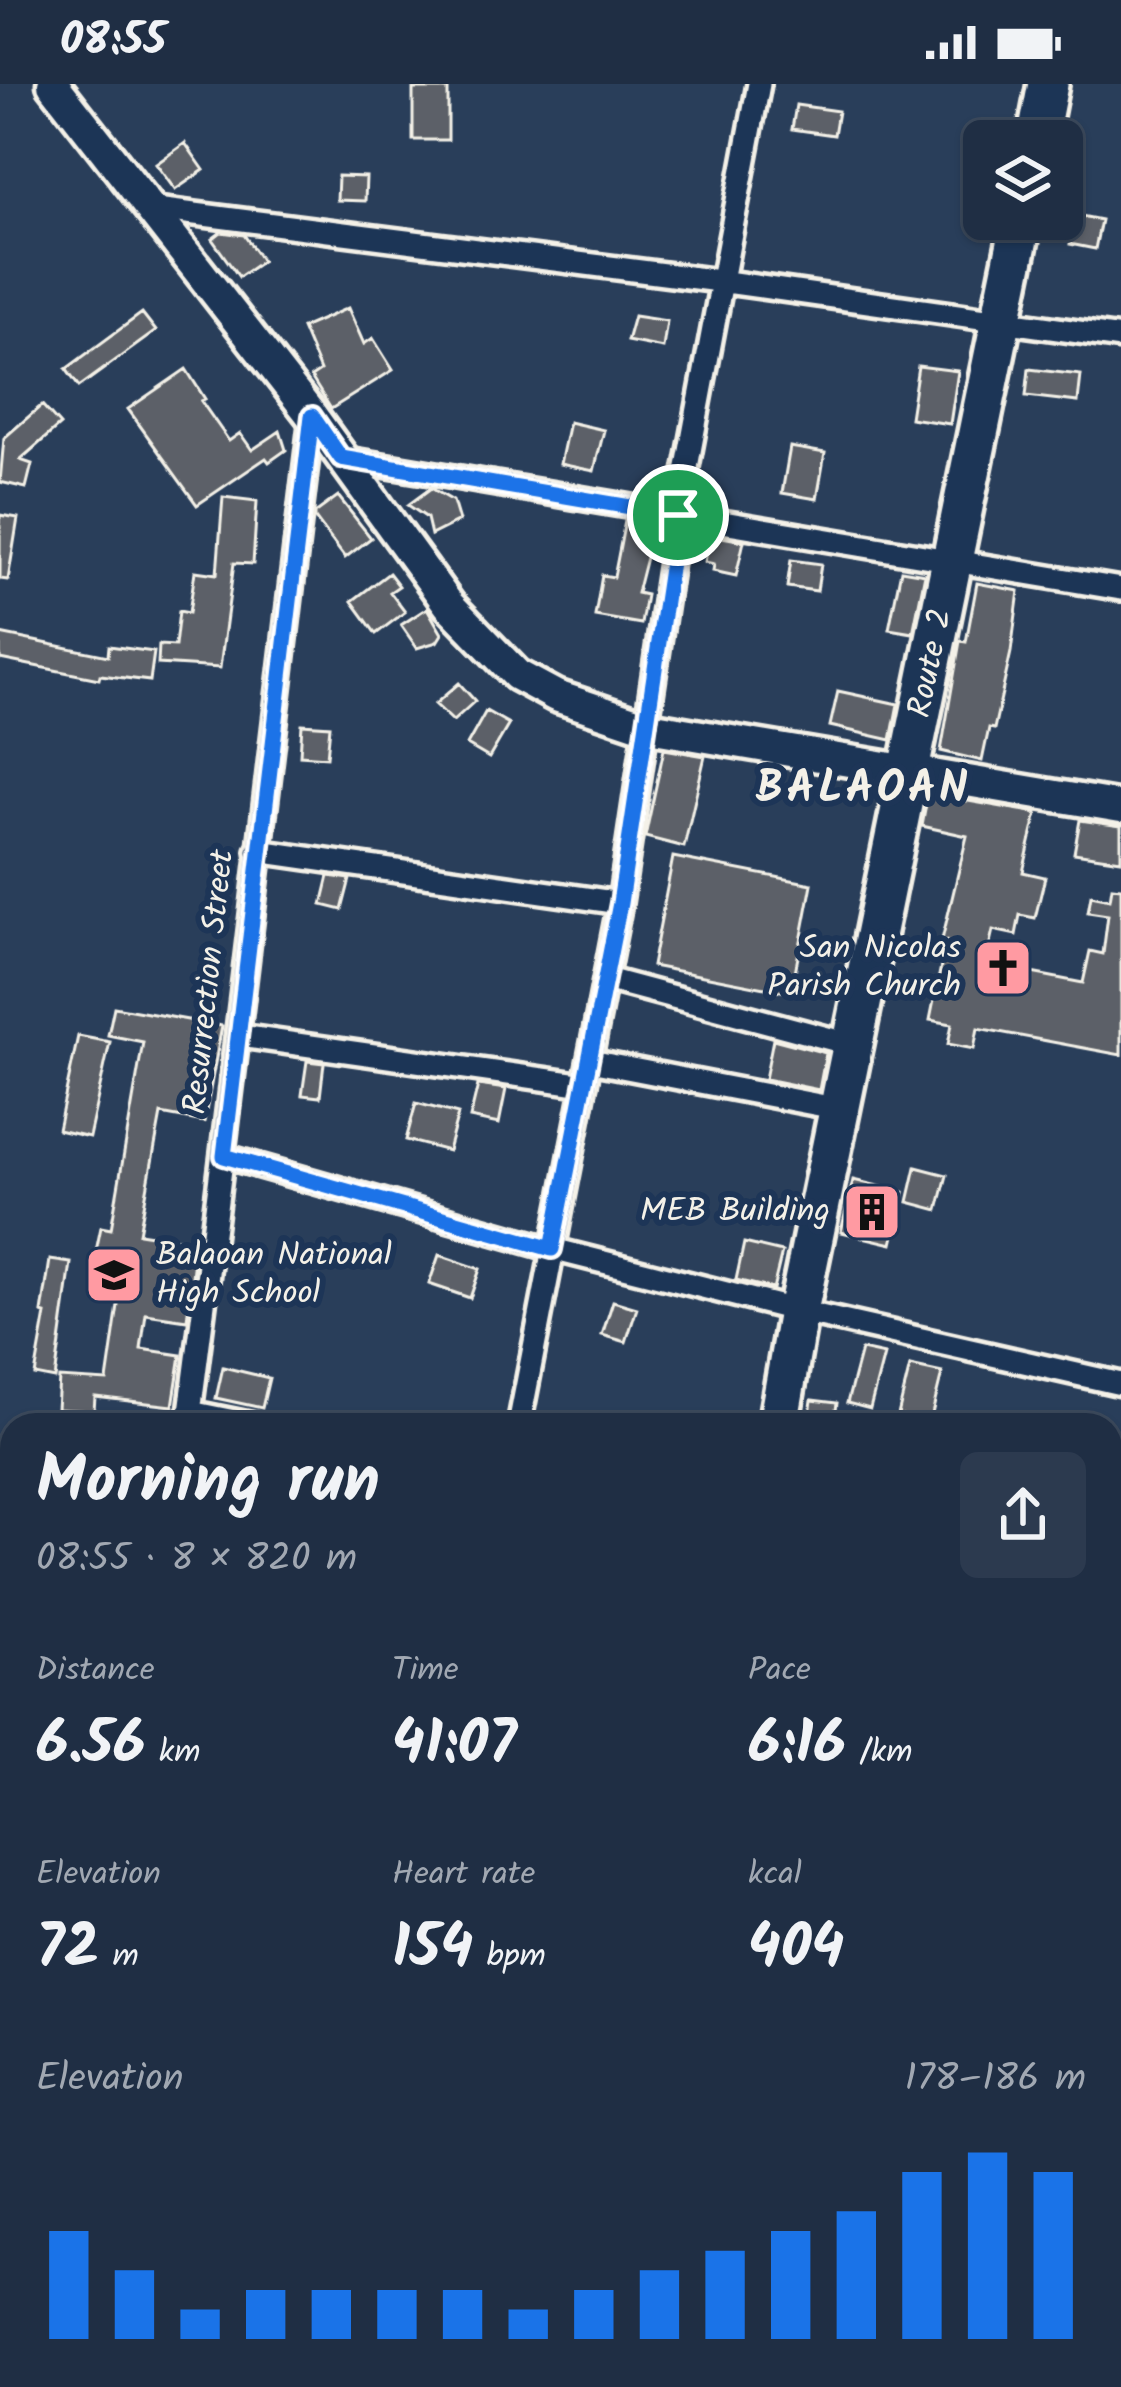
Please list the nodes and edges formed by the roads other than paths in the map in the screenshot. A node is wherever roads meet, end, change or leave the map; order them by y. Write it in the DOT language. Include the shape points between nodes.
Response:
graph roads {
  1 [pos="53,84"];
  2 [pos="759,84"];
  3 [pos="1048,84"];
  4 [pos="1041,120"];
  5 [pos="148,208"];
  6 [pos="1018,240"];
  7 [pos="719,281"];
  8 [pos="1002,322"];
  9 [pos="1121,338"];
  10 [pos="312,416"];
  11 [pos="341,458"];
  12 [pos="678,515"];
  13 [pos="952,563"];
  14 [pos="1121,590"];
  15 [pos="648,727"];
  16 [pos="911,770"];
  17 [pos="1121,807"];
  18 [pos="258,850"];
  19 [pos="620,903"];
  20 [pos="606,979"];
  21 [pos="240,1036"];
  22 [pos="853,1045"];
  23 [pos="590,1061"];
  24 [pos="585,1085"];
  25 [pos="840,1109"];
  26 [pos="224,1156"];
  27 [pos="552,1249"];
  28 [pos="798,1311"];
  29 [pos="1121,1384"];
  30 [pos="195,1413"];
  31 [pos="521,1413"];
  32 [pos="780,1413"];
  1 -- 5 [label="main road"];
  2 -- 7 [label="street"];
  3 -- 4 [label="highway"];
  5 -- 7 [label="street"];
  5 -- 10 [label="main road"];
  6 -- 8 [label="highway, Route 2"];
  7 -- 8 [label="street"];
  7 -- 12 [label="street"];
  8 -- 9 [label="street"];
  8 -- 13 [label="highway, Route 2"];
  10 -- 11 [label="main road"];
  10 -- 18 [label="street, Resurrection Street"];
  11 -- 12 [label="street"];
  11 -- 15 [label="main road" via="449,605 517,675"];
  12 -- 13 [label="street"];
  12 -- 15 [label="street"];
  13 -- 14 [label="street"];
  13 -- 16 [label="highway, Route 2"];
  15 -- 16 [label="main road"];
  15 -- 19 [label="street"];
  16 -- 17 [label="main road"];
  16 -- 22 [label="highway, Route 2"];
  18 -- 19 [label="street"];
  18 -- 21 [label="street, Resurrection Street"];
  19 -- 20 [label="street"];
  20 -- 22 [label="street"];
  20 -- 23 [label="street"];
  21 -- 24 [label="street"];
  21 -- 26 [label="street, Resurrection Street"];
  22 -- 25 [label="highway, Route 2"];
  23 -- 24 [label="street"];
  23 -- 25 [label="street"];
  24 -- 27 [label="street"];
  25 -- 28 [label="highway, Route 2"];
  26 -- 27 [label="street"];
  26 -- 30 [label="street, Resurrection Street"];
  27 -- 28 [label="street"];
  27 -- 31 [label="street"];
  28 -- 29 [label="street"];
  28 -- 32 [label="highway, Route 2"];
}
